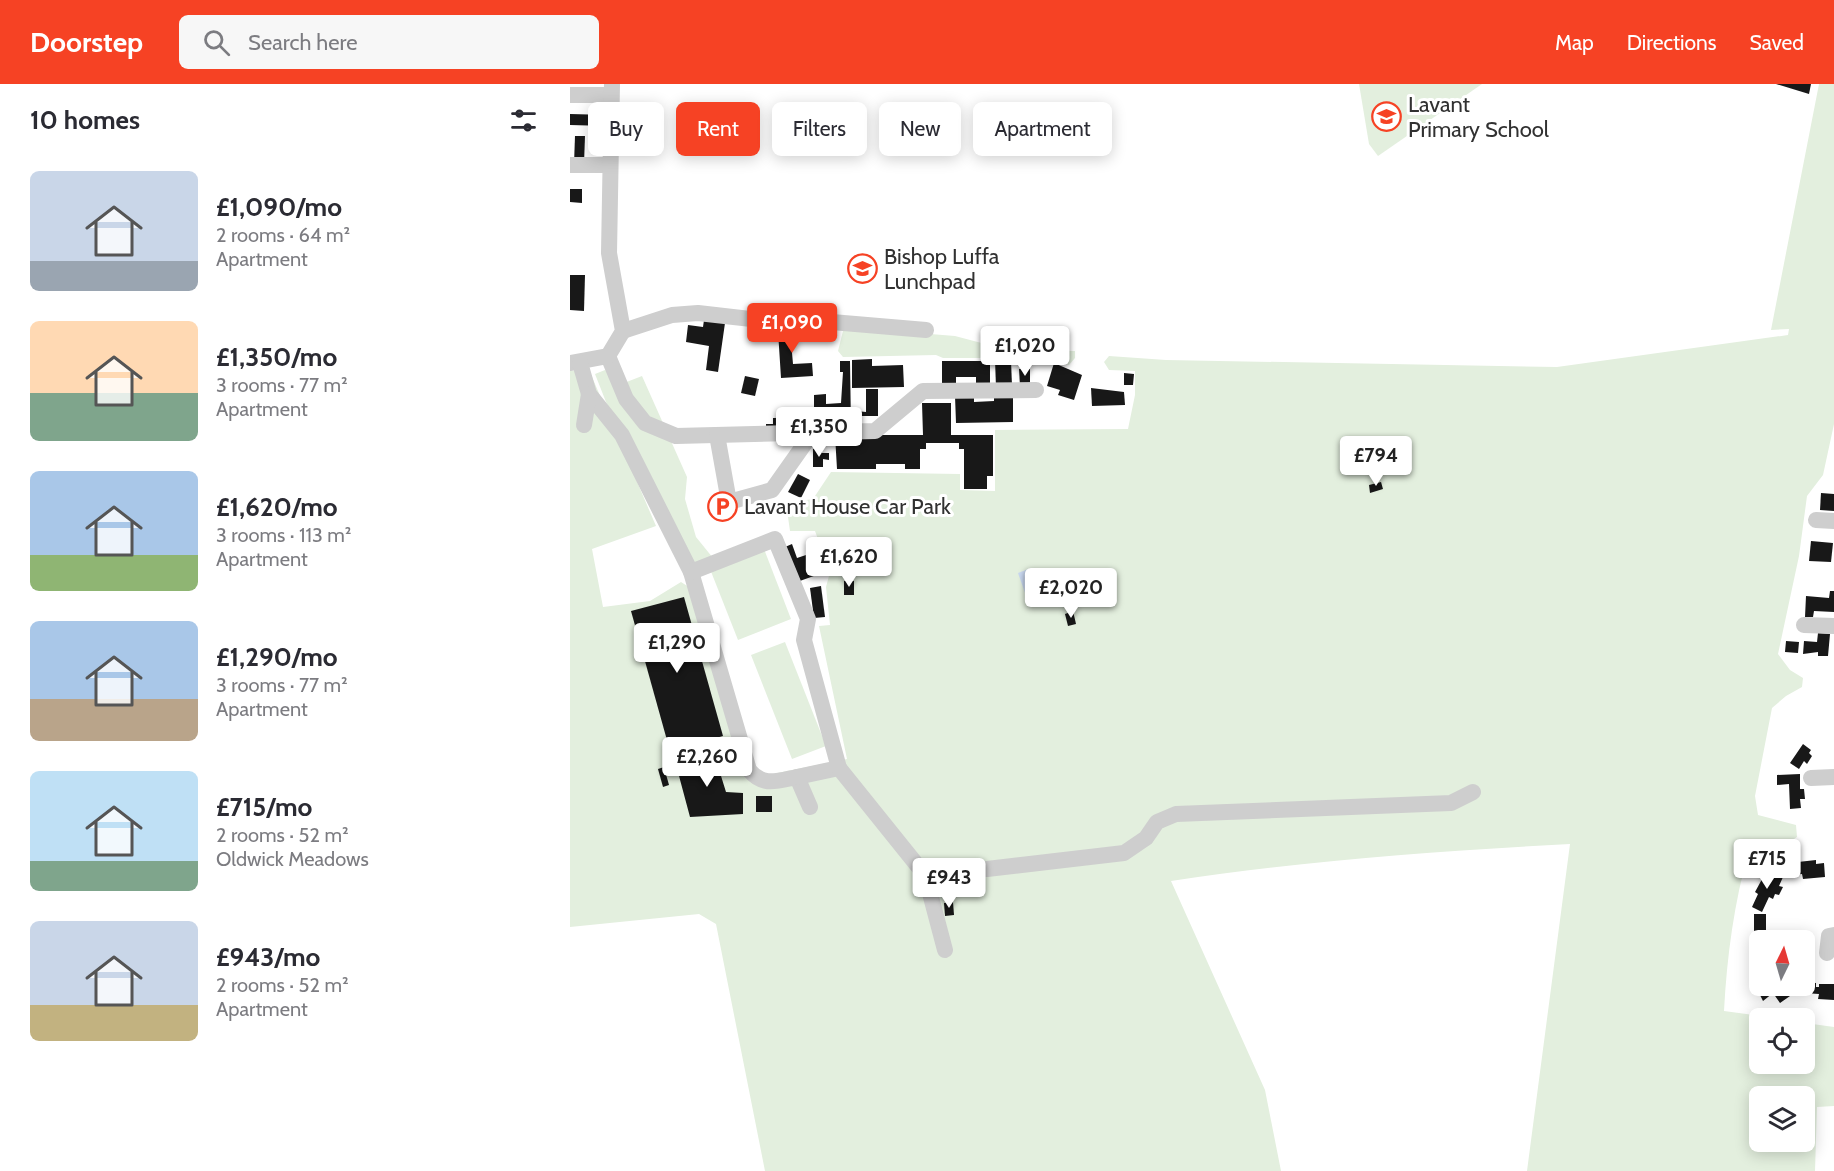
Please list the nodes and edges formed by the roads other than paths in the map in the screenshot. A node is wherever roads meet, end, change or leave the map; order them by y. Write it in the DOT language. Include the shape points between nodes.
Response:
graph roads {
  1 [pos="611,89"];
  2 [pos="570,95"];
  3 [pos="570,165"];
  4 [pos="610,165"];
  5 [pos="926,330"];
  6 [pos="623,331"];
  7 [pos="608,356"];
  8 [pos="575,363"];
  9 [pos="1036,390"];
  10 [pos="589,394"];
  11 [pos="584,425"];
  12 [pos="813,432"];
  13 [pos="717,435"];
  14 [pos="1816,520"];
  15 [pos="1834,521"];
  16 [pos="691,572"];
  17 [pos="1804,625"];
  18 [pos="1834,626"];
  19 [pos="838,768"];
  20 [pos="797,777"];
  21 [pos="1834,777"];
  22 [pos="1811,778"];
  23 [pos="1473,792"];
  24 [pos="810,807"];
  25 [pos="921,870"];
  26 [pos="1834,935"];
  27 [pos="945,950"];
  28 [pos="1827,953"];
  1 -- 2 [label="street"];
  1 -- 4 [label="street"];
  3 -- 4 [label="street"];
  4 -- 6 [label="street" via="609,253"];
  5 -- 6 [label="street" via="820,321 777,322 698,313 672,315"];
  6 -- 7 [label="street"];
  7 -- 8 [label="street"];
  7 -- 13 [label="street" via="626,399 645,423 676,436"];
  8 -- 10 [label="street"];
  9 -- 12 [label="street" via="923,391 875,431"];
  10 -- 11 [label="street"];
  10 -- 16 [label="street" via="622,435"];
  12 -- 13 [label="street"];
  12 -- 13 [label="street" via="772,490 729,502"];
  14 -- 15 [label="street"];
  16 -- 19 [label="street" via="775,539 808,620 804,640"];
  16 -- 20 [label="street" via="749,770 758,781"];
  17 -- 18 [label="street"];
  19 -- 20 [label="street"];
  19 -- 25 [label="street"];
  20 -- 24 [label="street"];
  21 -- 22 [label="street"];
  23 -- 25 [label="street" via="1451,803 1176,813 1157,822 1146,838 1124,853 987,869"];
  25 -- 27 [label="street"];
  26 -- 28 [label="street" via="1829,936"];
}
